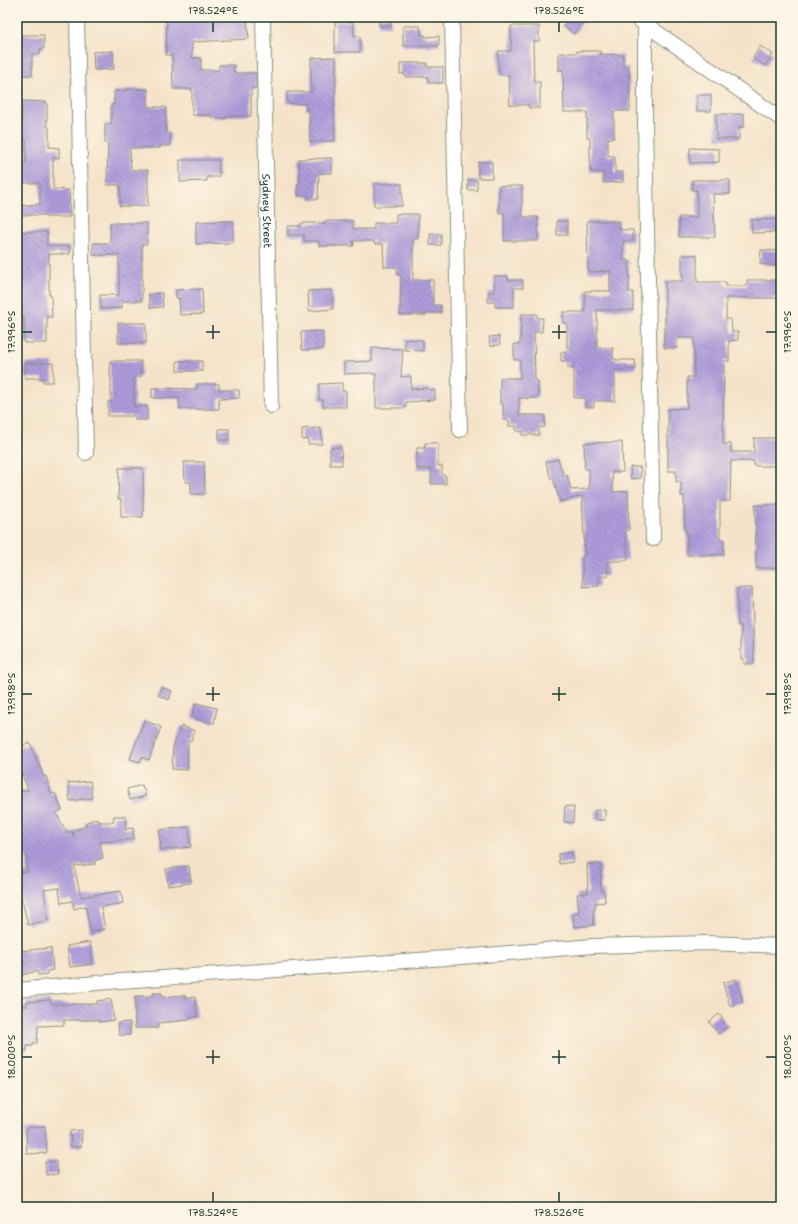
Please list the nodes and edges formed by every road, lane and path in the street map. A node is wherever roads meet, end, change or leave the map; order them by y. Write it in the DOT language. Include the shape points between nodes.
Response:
graph roads {
  1 [pos="77,17"];
  2 [pos="263,17"];
  3 [pos="452,17"];
  4 [pos="640,21"];
  5 [pos="781,119"];
  6 [pos="271,406"];
  7 [pos="460,430"];
  8 [pos="86,454"];
  9 [pos="653,539"];
  10 [pos="781,946"];
  11 [pos="17,990"];
  1 -- 8 [label="street"];
  2 -- 6 [label="street, Sydney Street"];
  3 -- 7 [label="street"];
  4 -- 5 [label="street"];
  4 -- 9 [label="street" via="645,125"];
  10 -- 11 [label="street" via="707,943 593,946"];
}
